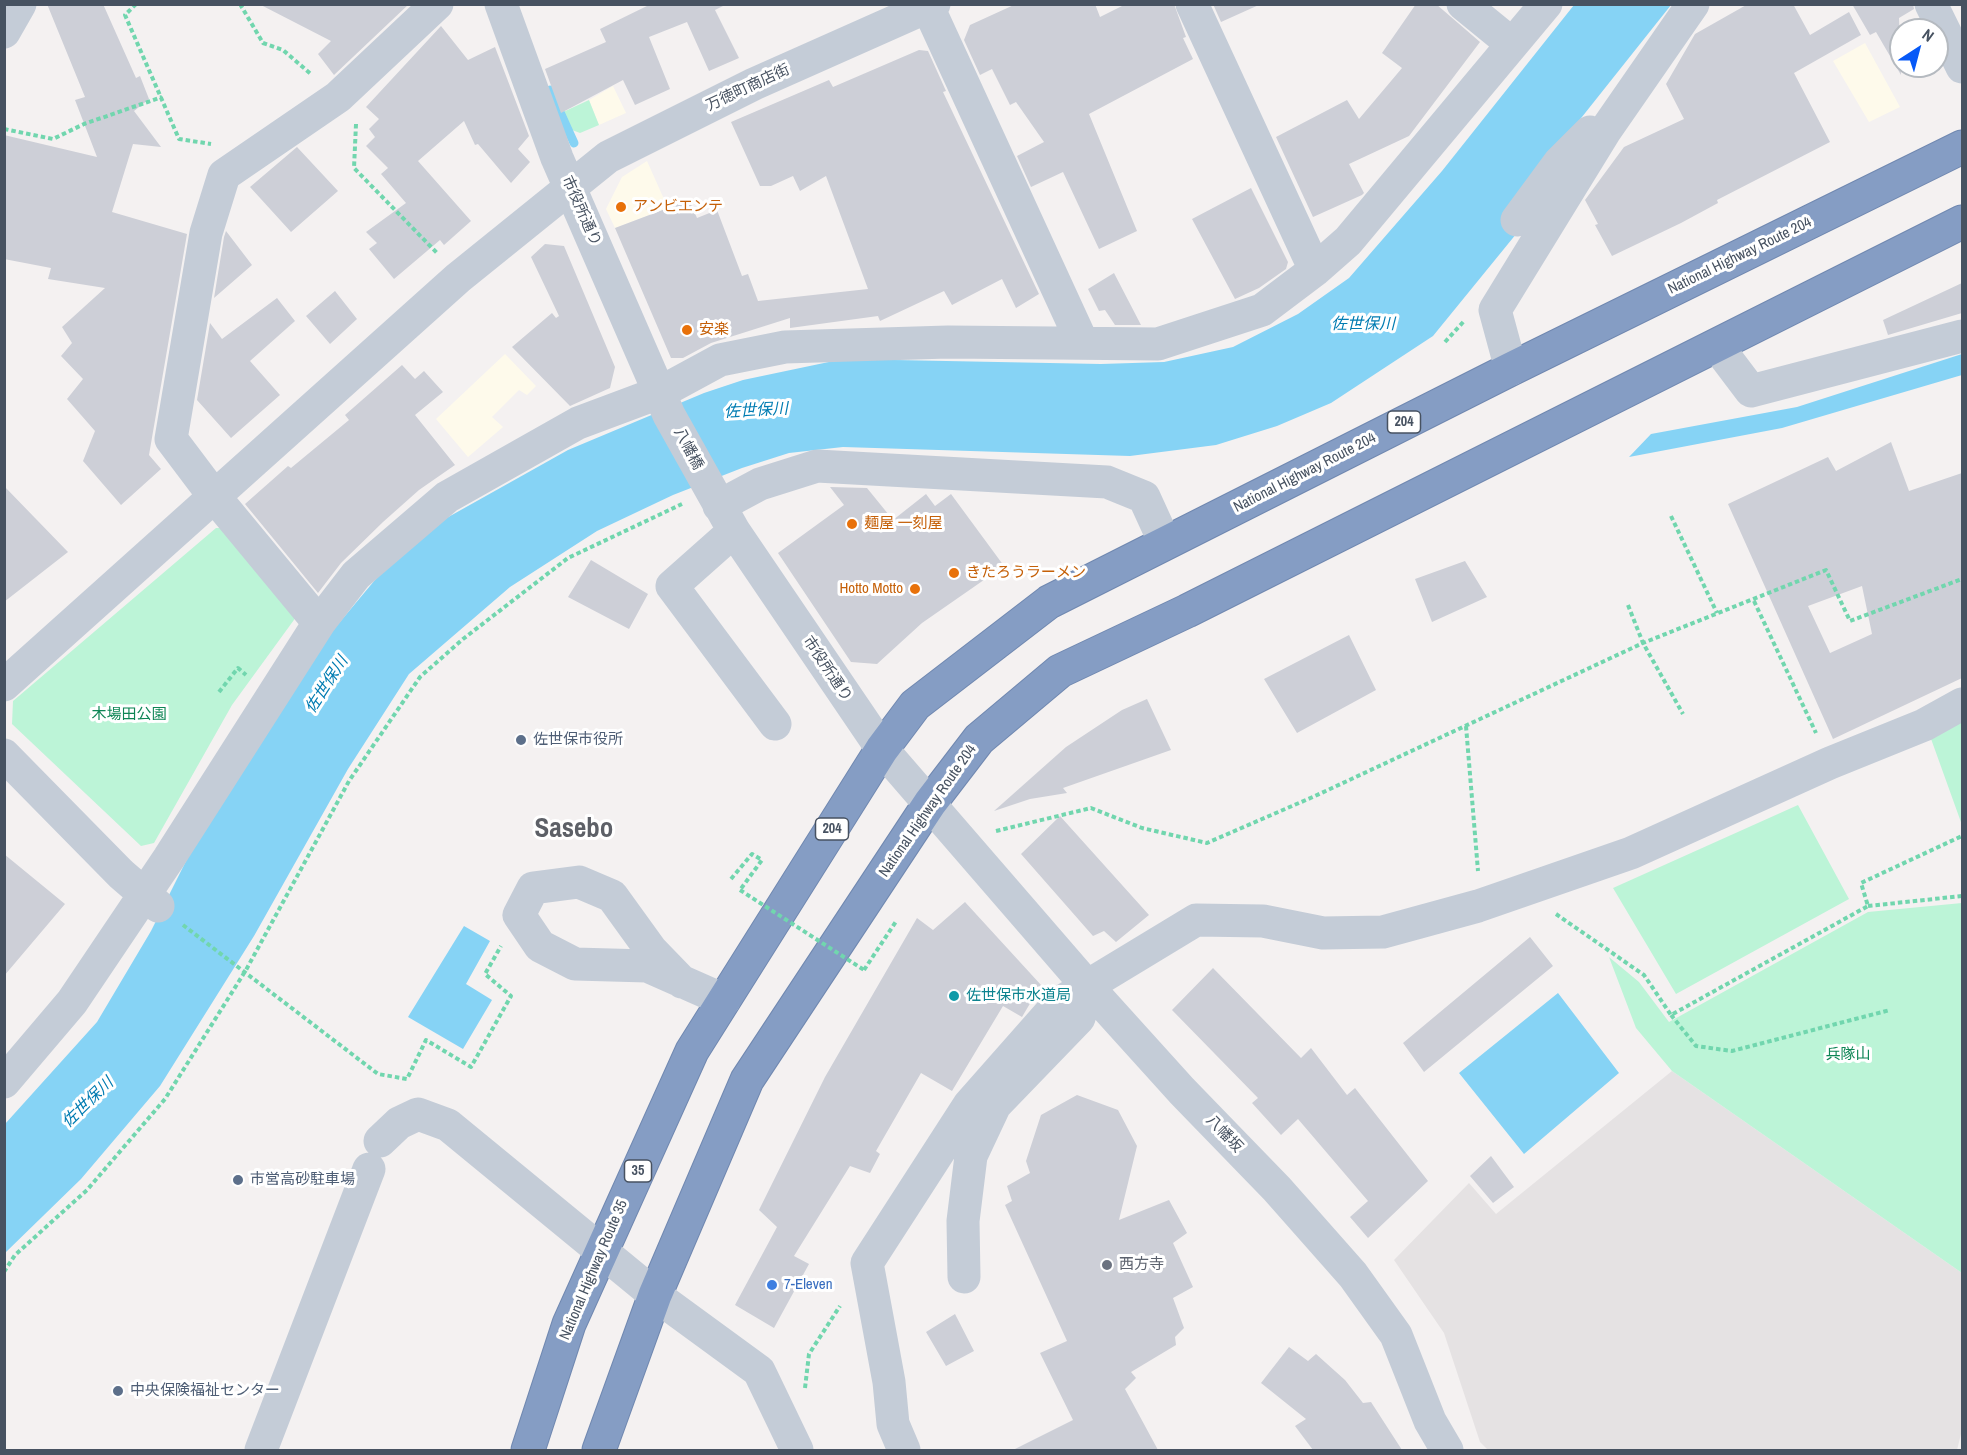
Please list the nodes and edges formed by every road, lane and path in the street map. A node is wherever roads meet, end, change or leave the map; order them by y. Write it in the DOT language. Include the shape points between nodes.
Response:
graph roads {
  1 [pos="20,4"];
  2 [pos="136,4"];
  3 [pos="240,4"];
  4 [pos="437,4"];
  5 [pos="1191,4"];
  6 [pos="1463,4"];
  7 [pos="1546,4"];
  8 [pos="1693,4"];
  9 [pos="1931,4"];
  10 [pos="931,6"];
  11 [pos="512,8"];
  12 [pos="4,32"];
  13 [pos="1512,44"];
  14 [pos="1962,67"];
  15 [pos="162,97"];
  16 [pos="338,97"];
  17 [pos="4,129"];
  18 [pos="1605,131"];
  19 [pos="1962,147"];
  20 [pos="258,152"];
  21 [pos="570,187"];
  22 [pos="1517,220"];
  23 [pos="1962,222"];
  24 [pos="1315,270"];
  25 [pos="458,278"];
  26 [pos="1462,324"];
  27 [pos="1962,336"];
  28 [pos="1082,342"];
  29 [pos="1445,342"];
  30 [pos="1717,346"];
  31 [pos="1511,369"];
  32 [pos="665,404"];
  33 [pos="214,496"];
  34 [pos="681,505"];
  35 [pos="720,507"];
  36 [pos="1671,516"];
  37 [pos="1165,543"];
  38 [pos="1962,579"];
  39 [pos="1754,601"];
  40 [pos="1629,605"];
  41 [pos="1717,613"];
  42 [pos="319,623"];
  43 [pos="1643,643"];
  44 [pos="250,680"];
  45 [pos="4,685"];
  46 [pos="219,692"];
  47 [pos="1962,704"];
  48 [pos="1683,714"];
  49 [pos="775,724"];
  50 [pos="1466,726"];
  51 [pos="882,749"];
  52 [pos="4,755"];
  53 [pos="1830,763"];
  54 [pos="930,803"];
  55 [pos="1962,836"];
  56 [pos="978,837"];
  57 [pos="731,879"];
  58 [pos="1525,891"];
  59 [pos="1962,896"];
  60 [pos="151,900"];
  61 [pos="1478,906"];
  62 [pos="1868,906"];
  63 [pos="782,908"];
  64 [pos="519,915"];
  65 [pos="897,920"];
  66 [pos="246,970"];
  67 [pos="682,982"];
  68 [pos="1088,987"];
  69 [pos="724,1000"];
  70 [pos="1890,1010"];
  71 [pos="1671,1016"];
  72 [pos="4,1082"];
  73 [pos="601,1252"];
  74 [pos="4,1272"];
  75 [pos="964,1277"];
  76 [pos="655,1296"];
  77 [pos="847,1311"];
  78 [pos="795,1448"];
  79 [pos="261,1450"];
  80 [pos="528,1450"];
  81 [pos="599,1450"];
  82 [pos="904,1450"];
  83 [pos="1447,1450"];
  1 -- 12 [label="street"];
  2 -- 15 [label="path" via="125,15"];
  3 -- 16 [label="path" via="263,43 283,50"];
  4 -- 16 [label="street"];
  5 -- 24 [label="street"];
  6 -- 13 [label="street"];
  7 -- 13 [label="street"];
  8 -- 18 [label="street"];
  9 -- 14 [label="street"];
  10 -- 21 [label="street, 万徳町商店街" via="734,94 608,157"];
  10 -- 28 [label="street"];
  11 -- 21 [label="street, 市役所通り"];
  13 -- 24 [label="street" via="1356,232"];
  15 -- 17 [label="path" via="53,139"];
  15 -- 20 [label="path" via="179,139"];
  16 -- 20 [label="street"];
  16 -- 25 [label="path" via="356,122 354,168"];
  18 -- 22 [label="street" via="1592,129 1559,163"];
  18 -- 31 [label="street" via="1495,310"];
  19 -- 31 [label="highway, National Highway Route 204 / 204"];
  20 -- 33 [label="street" via="224,175 206,233 171,439"];
  21 -- 25 [label="street, 万徳町商店街"];
  21 -- 32 [label="street, 市役所通り"];
  23 -- 30 [label="highway, National Highway Route 204"];
  24 -- 28 [label="street" via="1262,310 1158,344"];
  25 -- 33 [label="street, 万徳町商店街"];
  26 -- 29 [label="path"];
  27 -- 30 [label="street" via="1751,391"];
  28 -- 32 [label="street" via="785,347 720,360"];
  30 -- 54 [label="highway, National Highway Route 204" via="1060,671 980,739"];
  31 -- 37 [label="highway, National Highway Route 204 / 204"];
  32 -- 35 [label="street, 八幡橋"];
  32 -- 42 [label="street" via="578,423 447,496 356,575"];
  33 -- 42 [label="street"];
  33 -- 45 [label="street, 万徳町商店街"];
  34 -- 66 [label="path" via="568,558 420,677 349,782"];
  35 -- 37 [label="street" via="760,484 818,466 1107,482 1144,497"];
  35 -- 49 [label="street" via="672,586"];
  35 -- 51 [label="street, 市役所通り"];
  36 -- 41 [label="path"];
  37 -- 51 [label="highway, National Highway Route 204 / 204" via="1049,602 915,705"];
  38 -- 39 [label="path" via="1850,621 1826,570"];
  39 -- 41 [label="path"];
  39 -- 53 [label="path"];
  40 -- 43 [label="path"];
  41 -- 43 [label="path"];
  42 -- 60 [label="street"];
  43 -- 48 [label="path"];
  43 -- 50 [label="path"];
  44 -- 46 [label="path" via="238,668"];
  47 -- 53 [label="street" via="1924,725"];
  50 -- 56 [label="path" via="1207,843 1142,828 1091,808"];
  50 -- 61 [label="path"];
  51 -- 54 [label="street, 市役所通り"];
  51 -- 63 [label="highway, National Highway Route 204 / 204"];
  52 -- 60 [label="street"];
  53 -- 58 [label="street" via="1631,853"];
  54 -- 56 [label="street, 市役所通り"];
  54 -- 76 [label="highway, National Highway Route 204" via="747,1080"];
  55 -- 62 [label="path" via="1861,883"];
  56 -- 68 [label="street, 八幡坂"];
  57 -- 65 [label="path, bridge" via="752,854 762,860 740,890 864,970"];
  58 -- 61 [label="street"];
  58 -- 71 [label="path" via="1644,975"];
  59 -- 62 [label="path"];
  60 -- 66 [label="path"];
  60 -- 72 [label="street"];
  61 -- 68 [label="street" via="1383,932 1323,933 1263,921 1196,920"];
  62 -- 71 [label="path"];
  63 -- 69 [label="highway, National Highway Route 35 / 35"];
  64 -- 66 [label="path" via="485,974 511,996 471,1067 426,1040 407,1079 378,1074"];
  64 -- 67 [label="street" via="540,945 575,964 647,966"];
  64 -- 67 [label="street" via="533,888 579,882 612,896 651,950"];
  66 -- 74 [label="path" via="165,1099 87,1190 15,1255"];
  67 -- 69 [label="street"];
  68 -- 75 [label="street" via="1079,1018 995,1104 971,1156 963,1221"];
  68 -- 82 [label="street" via="1059,1003 969,1106 867,1263 893,1424"];
  68 -- 83 [label="street, 八幡坂" via="1353,1275 1396,1335"];
  69 -- 73 [label="highway, National Highway Route 35 / 35" via="692,1051"];
  70 -- 71 [label="path" via="1732,1052 1696,1046"];
  73 -- 76 [label="street"];
  73 -- 79 [label="street" via="448,1125 418,1114 399,1123 375,1155"];
  73 -- 80 [label="highway, National Highway Route 35 / 35" via="569,1324"];
  76 -- 78 [label="street" via="759,1371"];
  76 -- 81 [label="highway"];
  77 -- 78 [label="path" via="843,1301 809,1354"];
}
